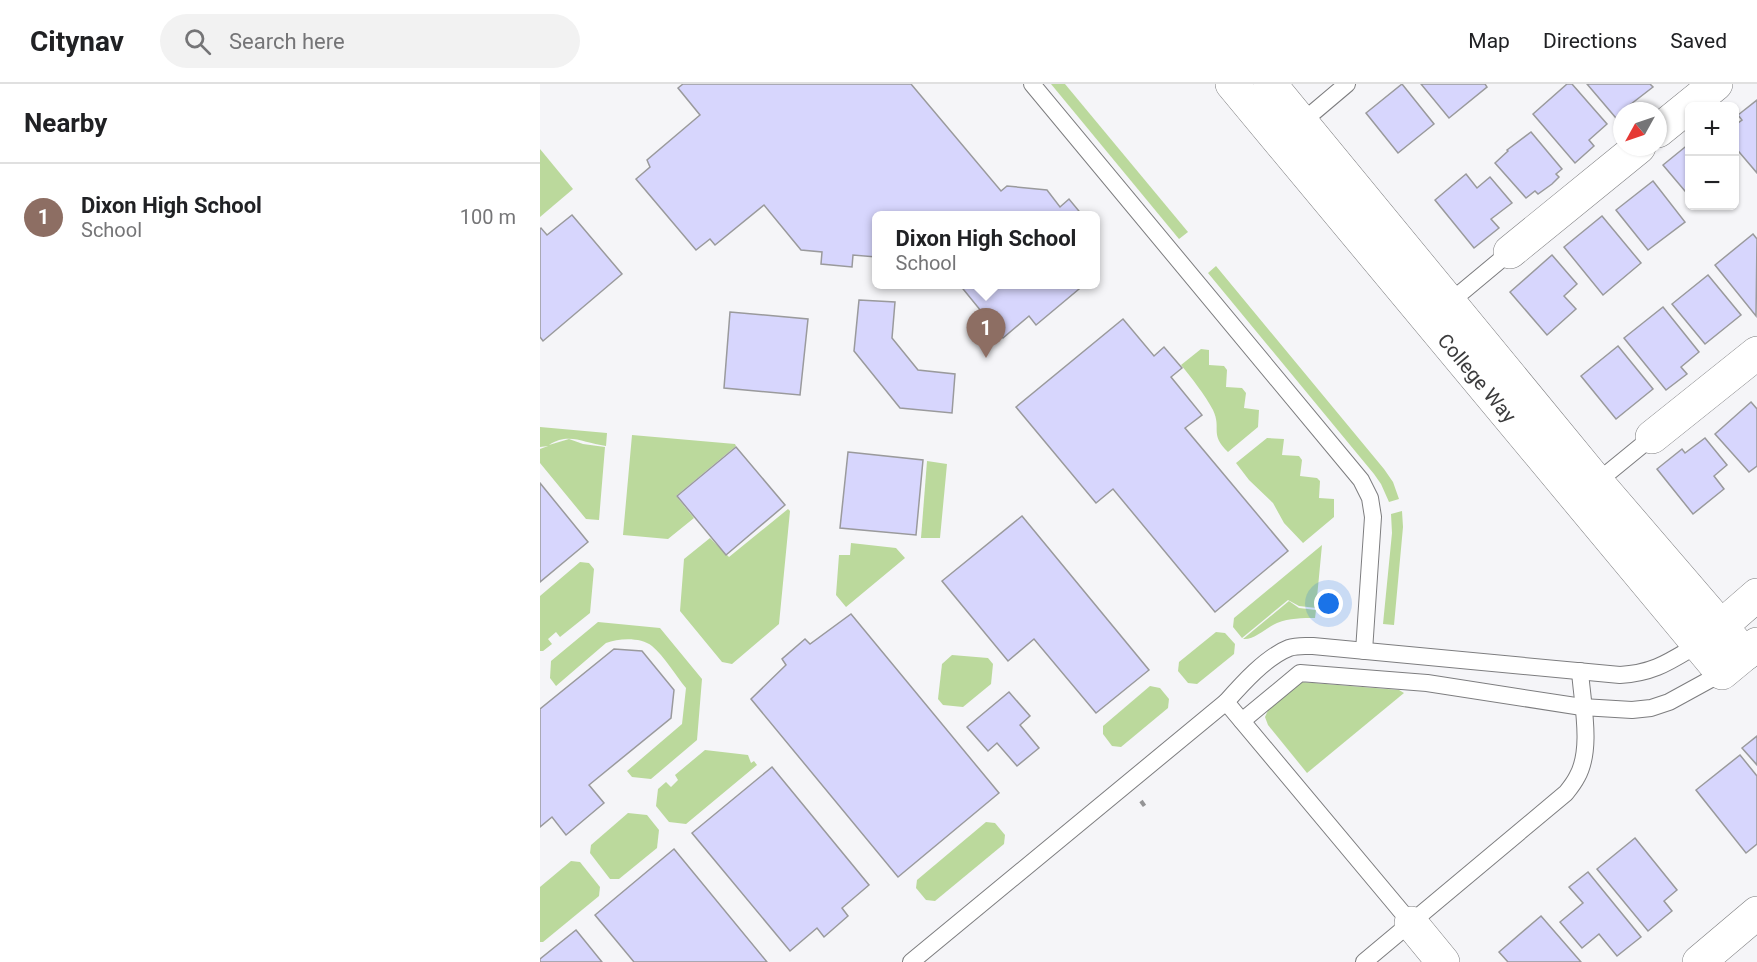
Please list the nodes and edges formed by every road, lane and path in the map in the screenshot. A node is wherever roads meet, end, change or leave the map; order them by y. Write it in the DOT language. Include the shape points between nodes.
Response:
graph roads {
  1 [pos="1032,84"];
  2 [pos="1232,84"];
  3 [pos="1270,84"];
  4 [pos="1347,84"];
  5 [pos="1716,84"];
  6 [pos="1302,122"];
  7 [pos="1667,124"];
  8 [pos="1628,156"];
  9 [pos="1510,252"];
  10 [pos="1450,302"];
  11 [pos="1757,353"];
  12 [pos="1652,437"];
  13 [pos="1597,482"];
  14 [pos="1757,595"];
  15 [pos="1710,635"];
  16 [pos="1364,651"];
  17 [pos="1741,657"];
  18 [pos="1580,671"];
  19 [pos="1226,702"];
  20 [pos="1582,707"];
  21 [pos="1242,721"];
  22 [pos="1757,913"];
  23 [pos="1411,923"];
  24 [pos="911,962"];
  25 [pos="1364,962"];
  26 [pos="1443,962"];
  27 [pos="1699,962"];
  1 -- 16 [label="lane" via="1361,480 1370,498 1373,517"];
  2 -- 15 [label="street, College Way"];
  3 -- 6 [label="street, College Way"];
  4 -- 6 [label="lane"];
  5 -- 7 [label="street"];
  6 -- 10 [label="street, College Way"];
  8 -- 9 [label="street"];
  9 -- 10 [label="lane"];
  10 -- 13 [label="street, College Way"];
  11 -- 12 [label="street"];
  12 -- 13 [label="lane"];
  13 -- 15 [label="street, College Way"];
  14 -- 15 [label="street"];
  15 -- 17 [label="street, College Way"];
  15 -- 18 [label="lane" via="1657,669 1640,674"];
  16 -- 18 [label="lane"];
  16 -- 19 [label="lane" via="1288,648 1243,683"];
  17 -- 20 [label="lane" via="1669,702 1651,708"];
  18 -- 20 [label="lane"];
  19 -- 21 [label="lane"];
  19 -- 24 [label="lane"];
  20 -- 21 [label="lane" via="1427,683 1300,673"];
  20 -- 23 [label="lane" via="1586,736 1583,760 1566,793"];
  21 -- 23 [label="lane"];
  22 -- 27 [label="street"];
  23 -- 25 [label="lane"];
  23 -- 26 [label="street"];
}
